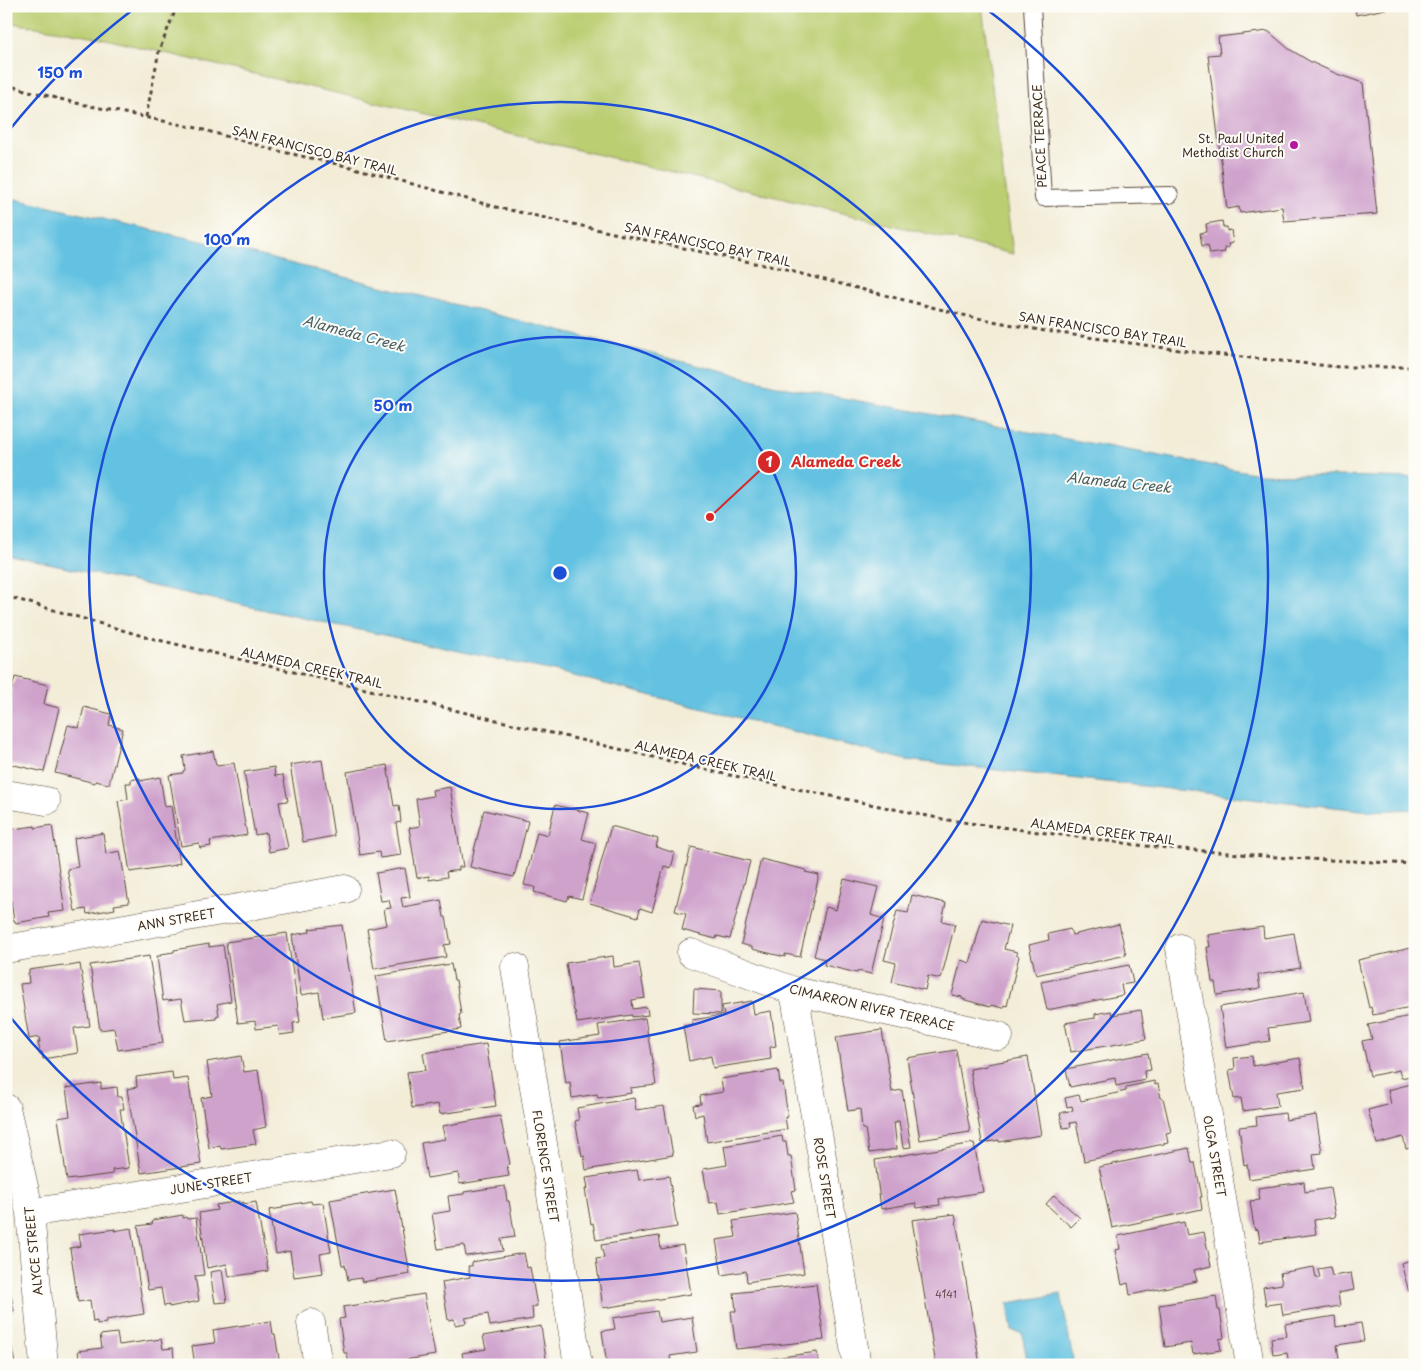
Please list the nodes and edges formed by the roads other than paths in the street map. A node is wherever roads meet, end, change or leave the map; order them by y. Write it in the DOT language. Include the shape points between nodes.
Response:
graph roads {
  1 [pos="1032,6"];
  2 [pos="1170,195"];
  3 [pos="6,794"];
  4 [pos="46,801"];
  5 [pos="345,889"];
  6 [pos="1180,948"];
  7 [pos="6,949"];
  8 [pos="691,953"];
  9 [pos="515,967"];
  10 [pos="794,991"];
  11 [pos="998,1036"];
  12 [pos="6,1108"];
  13 [pos="391,1153"];
  14 [pos="30,1213"];
  15 [pos="311,1323"];
  16 [pos="44,1365"];
  17 [pos="318,1365"];
  18 [pos="578,1365"];
  19 [pos="856,1365"];
  20 [pos="1250,1365"];
  1 -- 2 [label="lane, PEACE TERRACE" via="1042,198"];
  3 -- 4 [label="street"];
  5 -- 7 [label="street, ANN STREET"];
  6 -- 20 [label="street, OLGA STREET"];
  8 -- 10 [label="street, CIMARRON RIVER TERRACE"];
  9 -- 18 [label="street, FLORENCE STREET"];
  10 -- 11 [label="street, CIMARRON RIVER TERRACE"];
  10 -- 19 [label="street, ROSE STREET"];
  12 -- 14 [label="street, ALYCE STREET"];
  13 -- 14 [label="street, JUNE STREET"];
  14 -- 16 [label="street, ALYCE STREET"];
  15 -- 17 [label="street"];
}
